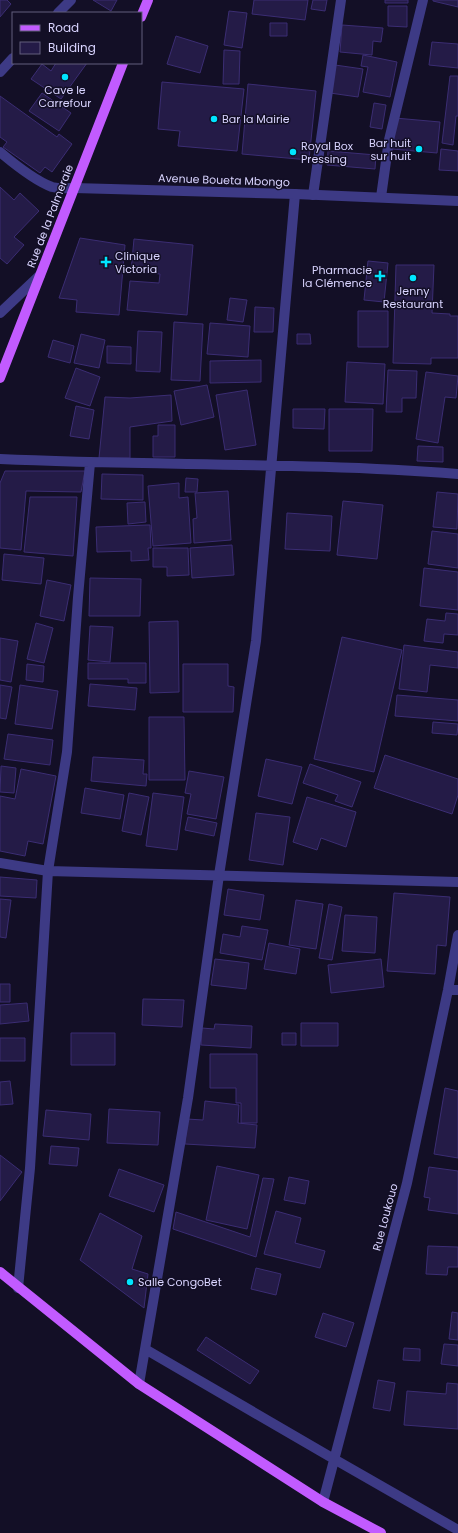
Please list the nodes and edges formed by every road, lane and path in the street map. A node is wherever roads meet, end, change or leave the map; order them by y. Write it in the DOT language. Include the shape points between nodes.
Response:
graph roads {
  1 [pos="71,0"];
  2 [pos="148,0"];
  3 [pos="341,0"];
  4 [pos="422,0"];
  5 [pos="59,12"];
  6 [pos="142,15"];
  7 [pos="12,59"];
  8 [pos="123,64"];
  9 [pos="0,72"];
  10 [pos="0,152"];
  11 [pos="74,188"];
  12 [pos="295,194"];
  13 [pos="313,195"];
  14 [pos="380,197"];
  15 [pos="458,201"];
  16 [pos="40,275"];
  17 [pos="0,313"];
  18 [pos="0,378"];
  19 [pos="0,460"];
  20 [pos="90,463"];
  21 [pos="270,466"];
  22 [pos="458,474"];
  23 [pos="0,863"];
  24 [pos="48,870"];
  25 [pos="219,875"];
  26 [pos="458,882"];
  27 [pos="458,935"];
  28 [pos="453,990"];
  29 [pos="0,1272"];
  30 [pos="18,1288"];
  31 [pos="146,1349"];
  32 [pos="139,1384"];
  33 [pos="334,1459"];
  34 [pos="323,1502"];
  35 [pos="458,1530"];
  36 [pos="381,1533"];
  1 -- 5 [label="street"];
  2 -- 6 [label="main road"];
  3 -- 13 [label="street"];
  4 -- 14 [label="street" via="389,140"];
  7 -- 9 [label="street"];
  8 -- 11 [label="main road, Rue de la Palmeraie"];
  10 -- 11 [label="street, Avenue Boueta Mbongo" via="17,166 51,186"];
  11 -- 12 [label="street, Avenue Boueta Mbongo"];
  11 -- 16 [label="main road, Rue de la Palmeraie"];
  12 -- 13 [label="street, Avenue Boueta Mbongo"];
  12 -- 21 [label="street"];
  13 -- 14 [label="street, Avenue Boueta Mbongo"];
  14 -- 15 [label="street, Avenue Boueta Mbongo"];
  16 -- 17 [label="street"];
  16 -- 18 [label="main road, Rue de la Palmeraie"];
  19 -- 20 [label="street"];
  20 -- 21 [label="street"];
  20 -- 24 [label="street" via="67,752"];
  21 -- 22 [label="street"];
  21 -- 25 [label="street" via="256,641"];
  23 -- 24 [label="street"];
  24 -- 25 [label="street"];
  24 -- 30 [label="street" via="30,1168"];
  25 -- 26 [label="street"];
  25 -- 31 [label="street" via="188,1098"];
  27 -- 28 [label="street, Rue Loukouo"];
  28 -- 33 [label="street, Rue Loukouo" via="407,1183"];
  29 -- 30 [label="main road"];
  30 -- 32 [label="main road"];
  31 -- 32 [label="street"];
  31 -- 33 [label="street"];
  32 -- 34 [label="main road"];
  33 -- 34 [label="street, Rue Loukouo"];
  33 -- 35 [label="street"];
  34 -- 36 [label="main road"];
}
